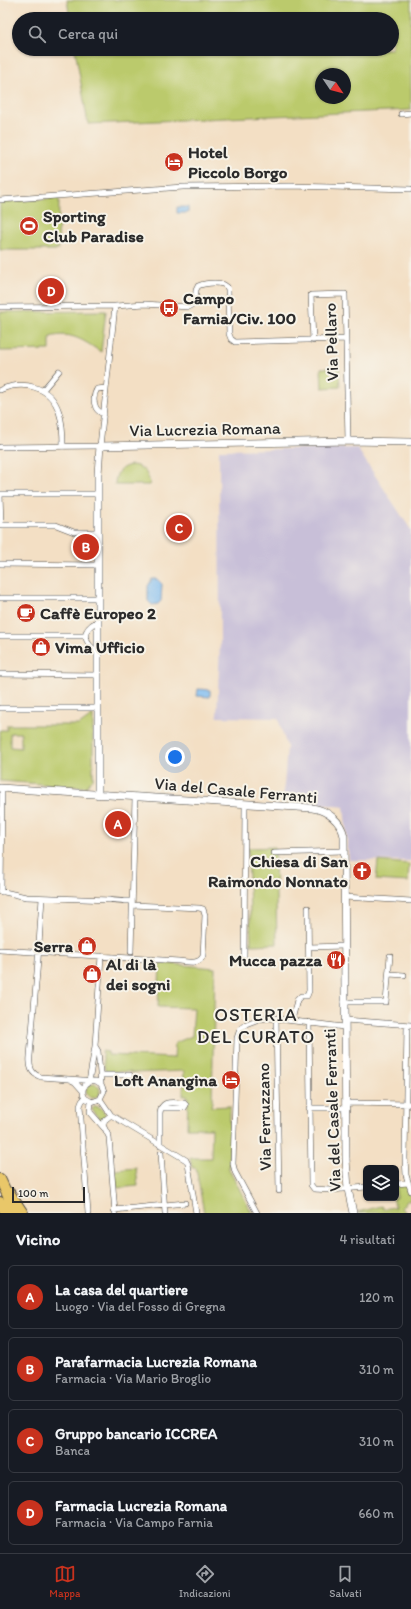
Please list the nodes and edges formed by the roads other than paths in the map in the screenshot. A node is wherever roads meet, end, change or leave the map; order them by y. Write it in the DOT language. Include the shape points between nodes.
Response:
graph roads {
  1 [pos="411,113"];
  2 [pos="401,114"];
  3 [pos="411,189"];
  4 [pos="0,200"];
  5 [pos="115,306"];
  6 [pos="0,308"];
  7 [pos="346,339"];
  8 [pos="312,341"];
  9 [pos="60,371"];
  10 [pos="106,388"];
  11 [pos="0,390"];
  12 [pos="43,390"];
  13 [pos="104,414"];
  14 [pos="348,441"];
  15 [pos="411,442"];
  16 [pos="100,446"];
  17 [pos="0,447"];
  18 [pos="63,447"];
  19 [pos="0,494"];
  20 [pos="98,494"];
  21 [pos="98,532"];
  22 [pos="0,564"];
  23 [pos="98,565"];
  24 [pos="0,598"];
  25 [pos="98,598"];
  26 [pos="98,621"];
  27 [pos="0,636"];
  28 [pos="86,636"];
  29 [pos="98,653"];
  30 [pos="0,674"];
  31 [pos="98,675"];
  32 [pos="0,708"];
  33 [pos="98,708"];
  34 [pos="98,784"];
  35 [pos="1,788"];
  36 [pos="85,794"];
  37 [pos="98,795"];
  38 [pos="135,797"];
  39 [pos="245,804"];
  40 [pos="343,851"];
  41 [pos="274,853"];
  42 [pos="0,892"];
  43 [pos="344,897"];
  44 [pos="42,898"];
  45 [pos="110,900"];
  46 [pos="124,901"];
  47 [pos="411,901"];
  48 [pos="132,903"];
  49 [pos="308,908"];
  50 [pos="344,946"];
  51 [pos="309,947"];
  52 [pos="0,950"];
  53 [pos="39,952"];
  54 [pos="131,952"];
  55 [pos="101,956"];
  56 [pos="390,956"];
  57 [pos="244,959"];
  58 [pos="389,974"];
  59 [pos="404,975"];
  60 [pos="344,1002"];
  61 [pos="276,1018"];
  62 [pos="292,1020"];
  63 [pos="309,1022"];
  64 [pos="344,1023"];
  65 [pos="409,1025"];
  66 [pos="95,1046"];
  67 [pos="100,1075"];
  68 [pos="130,1076"];
  69 [pos="70,1080"];
  70 [pos="89,1082"];
  71 [pos="101,1084"];
  72 [pos="83,1091"];
  73 [pos="85,1098"];
  74 [pos="102,1098"];
  75 [pos="91,1102"];
  76 [pos="408,1104"];
  77 [pos="345,1105"];
  78 [pos="161,1108"];
  79 [pos="310,1108"];
  80 [pos="111,1116"];
  81 [pos="104,1128"];
  82 [pos="160,1145"];
  83 [pos="161,1153"];
  84 [pos="0,1177"];
  85 [pos="408,1183"];
  86 [pos="399,1184"];
  87 [pos="363,1187"];
  88 [pos="348,1189"];
  89 [pos="411,1191"];
  90 [pos="278,1192"];
  91 [pos="0,1202"];
  92 [pos="185,1203"];
  93 [pos="165,1205"];
  94 [pos="114,1211"];
  95 [pos="6,1213"];
  96 [pos="16,1213"];
  97 [pos="24,1213"];
  98 [pos="88,1213"];
  99 [pos="165,1213"];
  100 [pos="196,1213"];
  101 [pos="257,1213"];
  102 [pos="353,1213"];
  1 -- 2 [label="street"];
  3 -- 4 [label="street" via="183,187"];
  5 -- 6 [label="street"];
  5 -- 8 [label="street" via="190,306 195,303 198,286 223,283 228,288 229,334 233,341"];
  5 -- 10 [label="street"];
  7 -- 8 [label="street"];
  7 -- 8 [label="street, Via Pellaro" via="344,294 311,295"];
  7 -- 14 [label="street, Via Pellaro"];
  9 -- 12 [label="street"];
  10 -- 13 [label="street"];
  10 -- 13 [label="street" via="98,389 94,396 97,410"];
  11 -- 12 [label="street" via="24,384"];
  12 -- 18 [label="street" via="53,399 59,410"];
  13 -- 16 [label="street"];
  14 -- 15 [label="street, Via Lucrezia Romana"];
  14 -- 16 [label="street, Via Lucrezia Romana"];
  16 -- 18 [label="street, Via Lucrezia Romana"];
  16 -- 20 [label="street"];
  17 -- 18 [label="street, Via Lucrezia Romana"];
  19 -- 20 [label="street"];
  19 -- 21 [label="street" via="1,525 54,525 74,532"];
  20 -- 21 [label="street"];
  21 -- 23 [label="street"];
  22 -- 23 [label="street"];
  23 -- 25 [label="street"];
  24 -- 25 [label="street"];
  25 -- 26 [label="street"];
  26 -- 28 [label="street" via="88,629"];
  26 -- 29 [label="street"];
  27 -- 28 [label="street"];
  28 -- 29 [label="street" via="88,644"];
  29 -- 31 [label="street"];
  30 -- 31 [label="street"];
  31 -- 33 [label="street"];
  32 -- 33 [label="street"];
  33 -- 34 [label="street"];
  34 -- 36 [label="street"];
  34 -- 37 [label="street"];
  35 -- 36 [label="street, Via del Casale Ferranti"];
  35 -- 42 [label="street"];
  36 -- 37 [label="street, Via del Casale Ferranti"];
  37 -- 38 [label="street, Via del Casale Ferranti"];
  38 -- 39 [label="street, Via del Casale Ferranti"];
  38 -- 48 [label="street"];
  39 -- 40 [label="street, Via del Casale Ferranti" via="322,810 334,819 342,830"];
  39 -- 57 [label="street"];
  40 -- 41 [label="street"];
  40 -- 43 [label="street, Via del Casale Ferranti"];
  42 -- 44 [label="street" via="20,897"];
  43 -- 47 [label="street"];
  43 -- 50 [label="street, Via del Casale Ferranti"];
  44 -- 45 [label="street"];
  44 -- 53 [label="street"];
  45 -- 46 [label="street"];
  46 -- 48 [label="street"];
  48 -- 54 [label="street"];
  48 -- 55 [label="street" via="204,910 206,915 203,954 200,960 190,962"];
  49 -- 51 [label="street"];
  50 -- 51 [label="street"];
  50 -- 60 [label="street, Via del Casale Ferranti"];
  51 -- 62 [label="street" via="308,993 297,1000"];
  52 -- 53 [label="street"];
  53 -- 55 [label="street"];
  53 -- 69 [label="street" via="30,1067 34,1074 43,1078"];
  55 -- 66 [label="street"];
  56 -- 58 [label="street"];
  58 -- 59 [label="street"];
  58 -- 60 [label="street" via="386,1002"];
  60 -- 64 [label="street, Via del Casale Ferranti"];
  61 -- 62 [label="street"];
  61 -- 90 [label="street, Via Ferruzzano"];
  61 -- 101 [label="street" via="259,1019 246,1024 239,1031 236,1041 233,1164"];
  62 -- 63 [label="street"];
  63 -- 64 [label="street"];
  63 -- 79 [label="street"];
  64 -- 65 [label="street"];
  64 -- 77 [label="street, Via del Casale Ferranti"];
  65 -- 76 [label="street"];
  66 -- 67 [label="street" via="98,1051"];
  66 -- 70 [label="street"];
  67 -- 68 [label="street"];
  67 -- 71 [label="street"];
  69 -- 70 [label="street"];
  69 -- 72 [label="street"];
  70 -- 71 [label="street" via="96,1081"];
  70 -- 72 [label="street"];
  71 -- 74 [label="street"];
  72 -- 73 [label="street"];
  73 -- 75 [label="street"];
  73 -- 98 [label="street" via="80,1106"];
  74 -- 75 [label="street"];
  74 -- 80 [label="street"];
  75 -- 81 [label="street" via="90,1114"];
  76 -- 77 [label="street"];
  76 -- 85 [label="street" via="405,1158"];
  77 -- 79 [label="street"];
  77 -- 88 [label="street, Via del Casale Ferranti"];
  78 -- 82 [label="street"];
  79 -- 88 [label="street" via="311,1187 314,1190"];
  80 -- 81 [label="street" via="105,1120"];
  80 -- 82 [label="street"];
  81 -- 94 [label="street" via="109,1137"];
  82 -- 100 [label="street" via="188,1163"];
  83 -- 93 [label="street"];
  84 -- 96 [label="highway"];
  84 -- 97 [label="main road"];
  85 -- 86 [label="street"];
  85 -- 89 [label="street"];
  87 -- 88 [label="street"];
  88 -- 102 [label="street, Via del Casale Ferranti"];
  91 -- 95 [label="highway"];
  92 -- 93 [label="street"];
  93 -- 94 [label="street"];
  93 -- 99 [label="street"];
}
